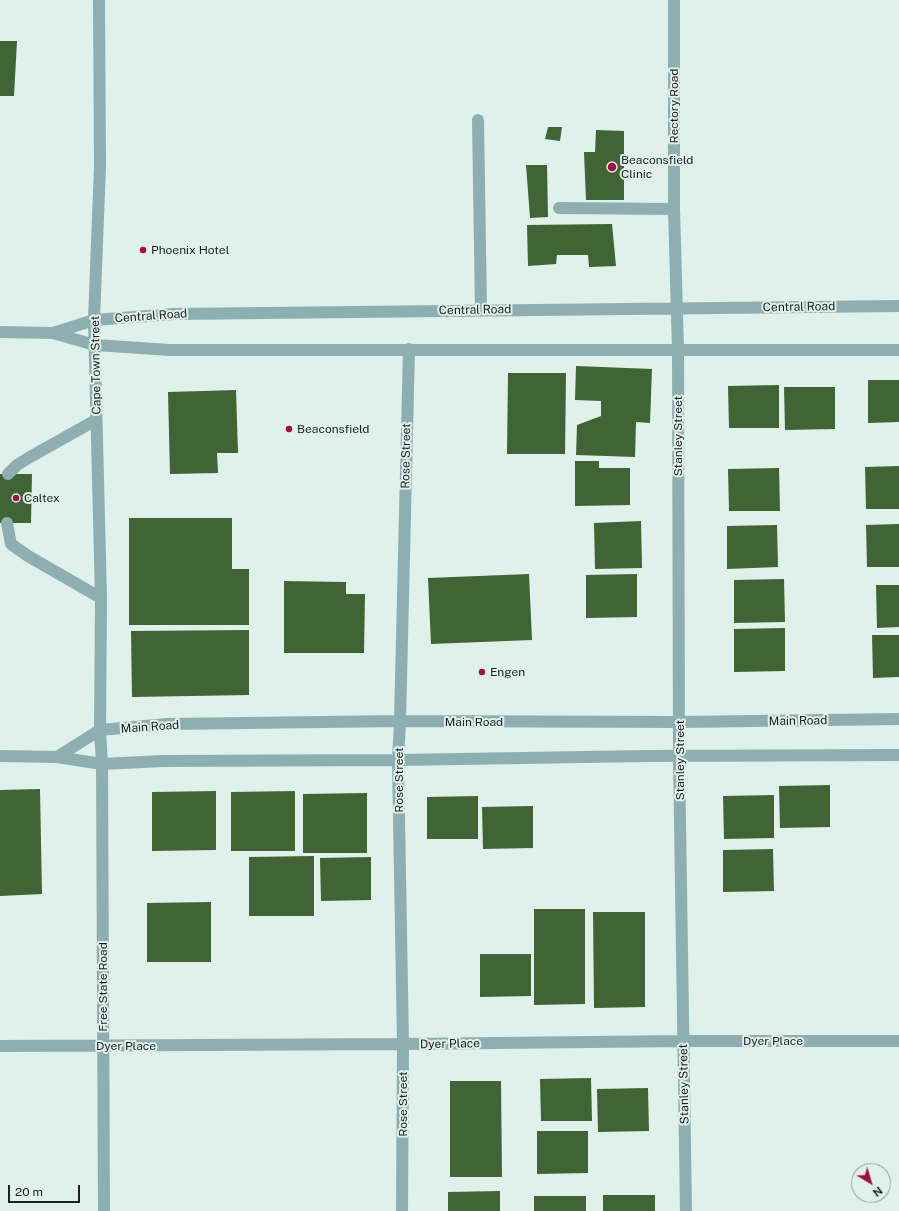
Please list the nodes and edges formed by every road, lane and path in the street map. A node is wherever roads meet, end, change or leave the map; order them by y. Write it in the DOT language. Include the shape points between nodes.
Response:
graph roads {
  1 [pos="99,0"];
  2 [pos="674,0"];
  3 [pos="478,120"];
  4 [pos="559,208"];
  5 [pos="674,209"];
  6 [pos="899,306"];
  7 [pos="677,308"];
  8 [pos="481,310"];
  9 [pos="94,320"];
  10 [pos="0,332"];
  11 [pos="53,332"];
  12 [pos="95,345"];
  13 [pos="409,349"];
  14 [pos="678,350"];
  15 [pos="899,350"];
  16 [pos="96,420"];
  17 [pos="8,474"];
  18 [pos="7,523"];
  19 [pos="101,598"];
  20 [pos="899,719"];
  21 [pos="400,722"];
  22 [pos="680,722"];
  23 [pos="100,730"];
  24 [pos="899,755"];
  25 [pos="0,756"];
  26 [pos="679,756"];
  27 [pos="57,757"];
  28 [pos="398,760"];
  29 [pos="102,764"];
  30 [pos="684,1041"];
  31 [pos="899,1041"];
  32 [pos="403,1044"];
  33 [pos="0,1046"];
  34 [pos="103,1046"];
  35 [pos="104,1211"];
  36 [pos="402,1211"];
  37 [pos="686,1211"];
  1 -- 9 [label="street, Cape Town Street" via="100,166"];
  2 -- 5 [label="street, Rectory Road"];
  3 -- 8 [label="street"];
  4 -- 5 [label="street"];
  5 -- 7 [label="street, Rectory Road"];
  6 -- 7 [label="street, Central Road"];
  7 -- 8 [label="street, Central Road"];
  7 -- 14 [label="street, Stanley Street"];
  8 -- 9 [label="street, Central Road" via="174,314"];
  9 -- 11 [label="street, Central Road"];
  9 -- 12 [label="street, Cape Town Street"];
  10 -- 11 [label="street, Central Road"];
  11 -- 12 [label="street, Central Road"];
  12 -- 13 [label="street, Central Road" via="170,350"];
  12 -- 16 [label="street, Cape Town Street"];
  13 -- 14 [label="street, Central Road"];
  13 -- 21 [label="street, Rose Street"];
  14 -- 15 [label="street, Central Road"];
  14 -- 22 [label="street, Stanley Street"];
  16 -- 17 [label="street" via="30,457"];
  16 -- 19 [label="street, Cape Town Street"];
  18 -- 19 [label="street" via="11,544"];
  19 -- 23 [label="street, Cape Town Street"];
  20 -- 22 [label="street, Main Road"];
  21 -- 22 [label="street, Main Road"];
  21 -- 23 [label="street, Main Road" via="167,724"];
  21 -- 28 [label="street, Rose Street"];
  22 -- 26 [label="street, Stanley Street"];
  23 -- 27 [label="street, Main Road"];
  23 -- 29 [label="street, Free State Road"];
  24 -- 26 [label="street"];
  25 -- 27 [label="street"];
  26 -- 28 [label="street"];
  26 -- 30 [label="street, Stanley Street"];
  27 -- 29 [label="street"];
  28 -- 29 [label="street" via="163,761"];
  28 -- 32 [label="street, Rose Street"];
  29 -- 34 [label="street, Free State Road"];
  30 -- 31 [label="street, Dyer Place"];
  30 -- 32 [label="street, Dyer Place"];
  30 -- 37 [label="street, Stanley Street"];
  32 -- 34 [label="street, Dyer Place"];
  32 -- 36 [label="street, Rose Street"];
  33 -- 34 [label="street, Dyer Place"];
  34 -- 35 [label="street, Free State Road"];
}
